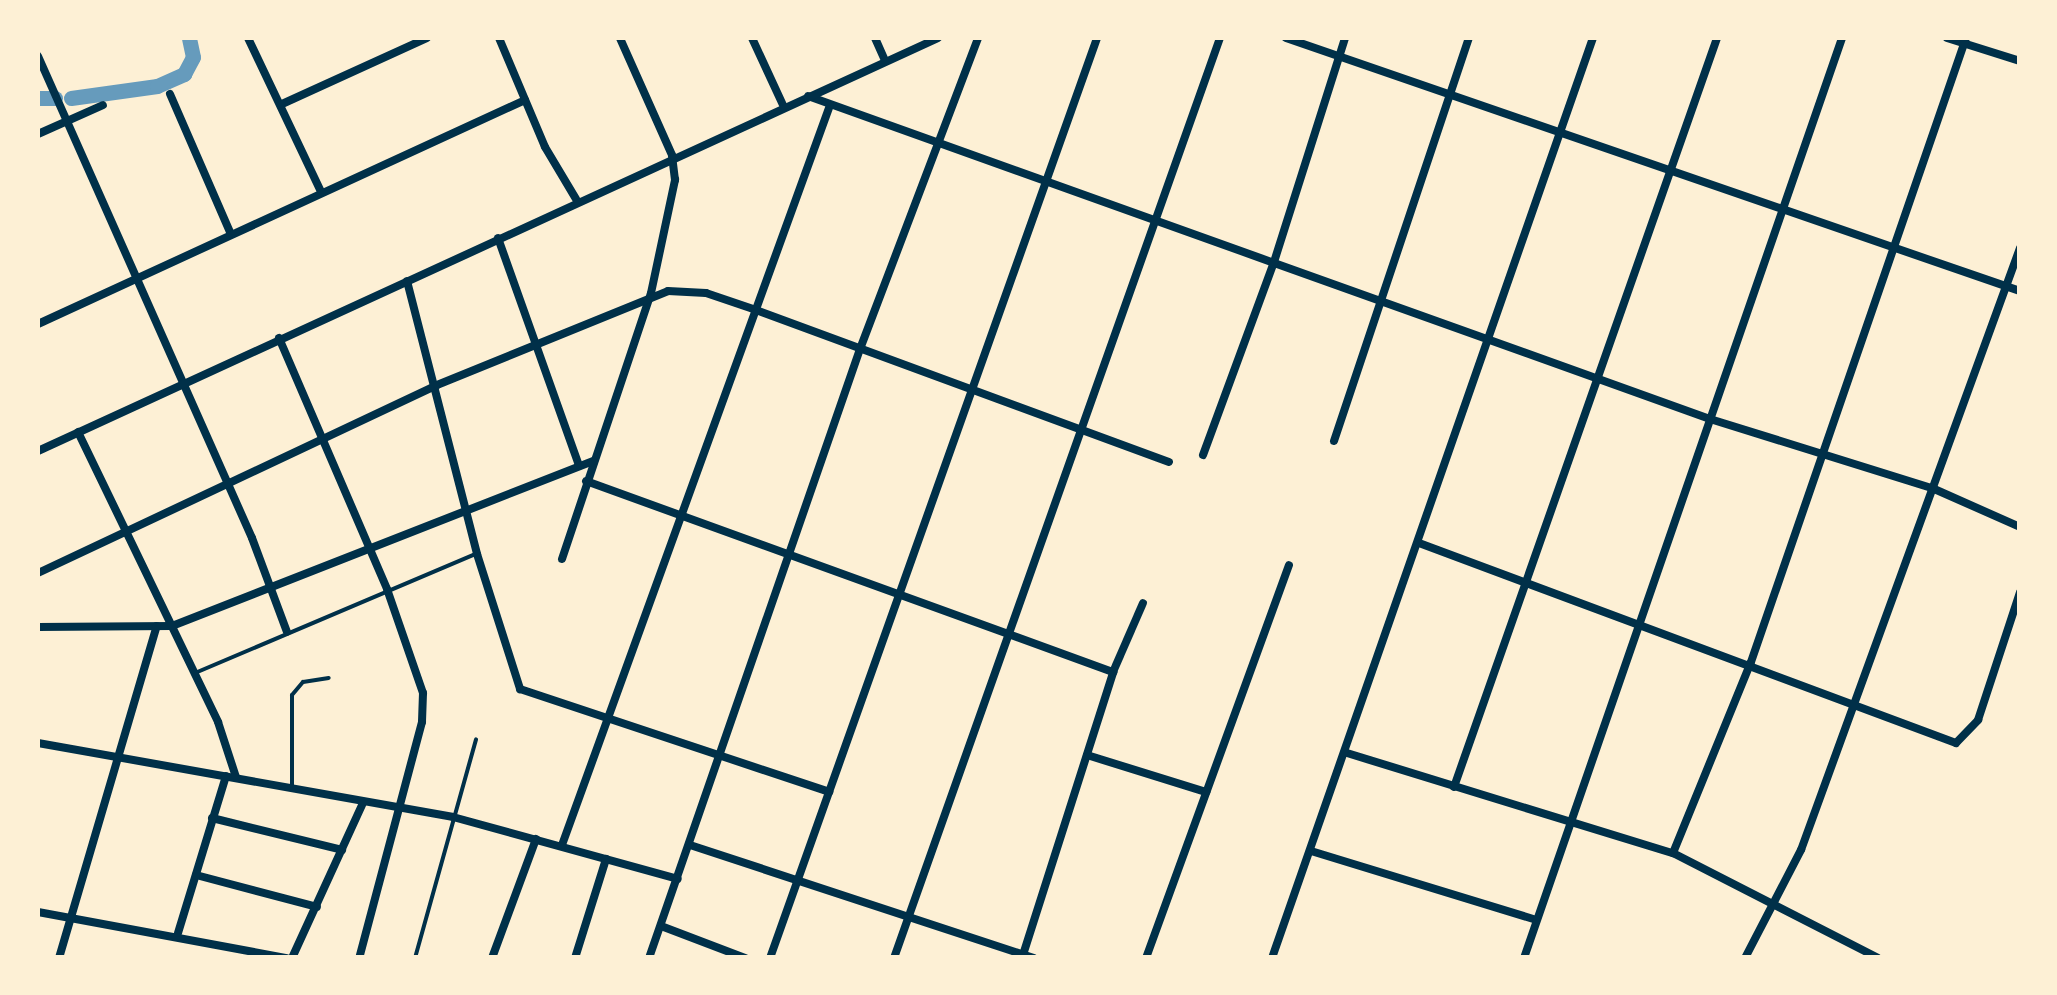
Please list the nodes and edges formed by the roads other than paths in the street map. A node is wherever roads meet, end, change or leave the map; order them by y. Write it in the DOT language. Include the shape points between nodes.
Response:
graph roads {
  1 [pos="248,38"];
  2 [pos="427,38"];
  3 [pos="499,38"];
  4 [pos="620,38"];
  5 [pos="752,38"];
  6 [pos="875,38"];
  7 [pos="938,38"];
  8 [pos="978,38"];
  9 [pos="1098,38"];
  10 [pos="1220,38"];
  11 [pos="1286,38"];
  12 [pos="1345,38"];
  13 [pos="1469,38"];
  14 [pos="1592,38"];
  15 [pos="1717,38"];
  16 [pos="1842,38"];
  17 [pos="1947,38"];
  18 [pos="1965,40"];
  19 [pos="38,56"];
  20 [pos="1338,56"];
  21 [pos="884,58"];
  22 [pos="2020,61"];
  23 [pos="170,94"];
  24 [pos="1450,95"];
  25 [pos="808,96"];
  26 [pos="525,100"];
  27 [pos="102,104"];
  28 [pos="282,104"];
  29 [pos="783,105"];
  30 [pos="830,105"];
  31 [pos="68,120"];
  32 [pos="1559,133"];
  33 [pos="38,134"];
  34 [pos="938,144"];
  35 [pos="672,155"];
  36 [pos="1669,172"];
  37 [pos="1048,184"];
  38 [pos="322,192"];
  39 [pos="576,198"];
  40 [pos="1780,211"];
  41 [pos="1156,223"];
  42 [pos="231,234"];
  43 [pos="498,238"];
  44 [pos="1894,247"];
  45 [pos="2020,248"];
  46 [pos="1274,262"];
  47 [pos="136,281"];
  48 [pos="407,281"];
  49 [pos="2005,286"];
  50 [pos="2020,290"];
  51 [pos="651,293"];
  52 [pos="1382,303"];
  53 [pos="756,310"];
  54 [pos="38,324"];
  55 [pos="279,338"];
  56 [pos="1488,339"];
  57 [pos="538,342"];
  58 [pos="860,349"];
  59 [pos="1596,376"];
  60 [pos="182,386"];
  61 [pos="437,386"];
  62 [pos="973,388"];
  63 [pos="1710,420"];
  64 [pos="1078,430"];
  65 [pos="78,432"];
  66 [pos="322,438"];
  67 [pos="1334,441"];
  68 [pos="38,450"];
  69 [pos="1822,454"];
  70 [pos="1203,455"];
  71 [pos="594,462"];
  72 [pos="1169,462"];
  73 [pos="579,466"];
  74 [pos="227,481"];
  75 [pos="586,481"];
  76 [pos="1932,488"];
  77 [pos="465,509"];
  78 [pos="681,516"];
  79 [pos="2020,526"];
  80 [pos="124,529"];
  81 [pos="1419,543"];
  82 [pos="368,548"];
  83 [pos="477,554"];
  84 [pos="788,556"];
  85 [pos="562,559"];
  86 [pos="1289,565"];
  87 [pos="38,573"];
  88 [pos="1531,583"];
  89 [pos="272,588"];
  90 [pos="387,590"];
  91 [pos="2020,592"];
  92 [pos="898,594"];
  93 [pos="1143,602"];
  94 [pos="1636,621"];
  95 [pos="157,626"];
  96 [pos="172,626"];
  97 [pos="38,627"];
  98 [pos="287,632"];
  99 [pos="1008,632"];
  100 [pos="1752,662"];
  101 [pos="1112,672"];
  102 [pos="195,673"];
  103 [pos="329,678"];
  104 [pos="1856,704"];
  105 [pos="606,715"];
  106 [pos="476,739"];
  107 [pos="38,743"];
  108 [pos="717,754"];
  109 [pos="1347,754"];
  110 [pos="1087,755"];
  111 [pos="116,756"];
  112 [pos="226,776"];
  113 [pos="236,777"];
  114 [pos="1454,787"];
  115 [pos="292,788"];
  116 [pos="829,792"];
  117 [pos="1206,792"];
  118 [pos="364,802"];
  119 [pos="397,808"];
  120 [pos="452,817"];
  121 [pos="212,818"];
  122 [pos="1572,823"];
  123 [pos="536,839"];
  124 [pos="690,845"];
  125 [pos="562,846"];
  126 [pos="342,850"];
  127 [pos="1311,851"];
  128 [pos="1673,853"];
  129 [pos="606,858"];
  130 [pos="196,876"];
  131 [pos="678,879"];
  132 [pos="798,882"];
  133 [pos="317,907"];
  134 [pos="1774,908"];
  135 [pos="38,912"];
  136 [pos="72,918"];
  137 [pos="908,918"];
  138 [pos="1536,920"];
  139 [pos="661,926"];
  140 [pos="178,934"];
  141 [pos="1022,956"];
  142 [pos="59,958"];
  143 [pos="290,958"];
  144 [pos="359,958"];
  145 [pos="415,958"];
  146 [pos="492,958"];
  147 [pos="575,958"];
  148 [pos="649,958"];
  149 [pos="745,958"];
  150 [pos="770,958"];
  151 [pos="894,958"];
  152 [pos="1034,958"];
  153 [pos="1146,958"];
  154 [pos="1272,958"];
  155 [pos="1524,958"];
  156 [pos="1745,958"];
  157 [pos="1878,958"];
  1 -- 28 [label="street"];
  2 -- 28 [label="street"];
  3 -- 26 [label="street"];
  4 -- 35 [label="street"];
  5 -- 29 [label="street"];
  6 -- 21 [label="street"];
  7 -- 21 [label="street"];
  8 -- 34 [label="street"];
  9 -- 37 [label="street"];
  10 -- 41 [label="street"];
  11 -- 20 [label="street"];
  12 -- 20 [label="street"];
  13 -- 24 [label="street"];
  14 -- 32 [label="street"];
  15 -- 36 [label="street"];
  16 -- 40 [label="street"];
  17 -- 18 [label="street"];
  18 -- 22 [label="street"];
  18 -- 44 [label="street"];
  19 -- 31 [label="street"];
  20 -- 24 [label="street"];
  20 -- 46 [label="street"];
  21 -- 25 [label="street"];
  23 -- 42 [label="street"];
  24 -- 32 [label="street"];
  24 -- 52 [label="street"];
  25 -- 29 [label="street"];
  25 -- 30 [label="street"];
  26 -- 38 [label="street"];
  26 -- 39 [label="street"];
  27 -- 31 [label="street"];
  28 -- 38 [label="street"];
  29 -- 35 [label="street"];
  30 -- 34 [label="street"];
  30 -- 53 [label="street"];
  31 -- 33 [label="street"];
  31 -- 47 [label="street"];
  32 -- 36 [label="street"];
  32 -- 56 [label="street"];
  34 -- 37 [label="street"];
  34 -- 58 [label="street"];
  35 -- 39 [label="street"];
  35 -- 51 [label="street" via="671,207"];
  36 -- 40 [label="street"];
  36 -- 59 [label="street"];
  37 -- 41 [label="street"];
  37 -- 62 [label="street"];
  38 -- 42 [label="street"];
  39 -- 43 [label="street"];
  40 -- 44 [label="street"];
  40 -- 63 [label="street"];
  41 -- 46 [label="street"];
  41 -- 64 [label="street"];
  42 -- 47 [label="street"];
  43 -- 48 [label="street"];
  43 -- 57 [label="street"];
  44 -- 49 [label="street"];
  44 -- 69 [label="street"];
  45 -- 49 [label="street"];
  46 -- 52 [label="street"];
  46 -- 70 [label="street"];
  47 -- 54 [label="street"];
  47 -- 60 [label="street"];
  48 -- 55 [label="street"];
  48 -- 61 [label="street"];
  49 -- 50 [label="street"];
  49 -- 76 [label="street"];
  51 -- 53 [label="street" via="706,293"];
  51 -- 57 [label="street"];
  51 -- 71 [label="street"];
  52 -- 56 [label="street"];
  52 -- 67 [label="street"];
  53 -- 58 [label="street"];
  53 -- 78 [label="street"];
  55 -- 60 [label="street"];
  55 -- 66 [label="street"];
  56 -- 59 [label="street"];
  56 -- 81 [label="street"];
  57 -- 61 [label="street"];
  57 -- 73 [label="street"];
  58 -- 62 [label="street"];
  58 -- 84 [label="street"];
  59 -- 63 [label="street"];
  59 -- 88 [label="street"];
  60 -- 65 [label="street"];
  60 -- 74 [label="street"];
  61 -- 66 [label="street"];
  61 -- 77 [label="street"];
  62 -- 64 [label="street"];
  62 -- 92 [label="street"];
  63 -- 69 [label="street"];
  63 -- 94 [label="street"];
  64 -- 72 [label="street"];
  64 -- 99 [label="street"];
  65 -- 68 [label="street"];
  65 -- 80 [label="street"];
  66 -- 74 [label="street"];
  66 -- 82 [label="street"];
  69 -- 76 [label="street"];
  69 -- 100 [label="street"];
  71 -- 73 [label="street"];
  71 -- 75 [label="street"];
  73 -- 77 [label="street"];
  74 -- 80 [label="street"];
  74 -- 89 [label="street"];
  75 -- 78 [label="street"];
  75 -- 85 [label="street"];
  76 -- 79 [label="street"];
  76 -- 104 [label="street"];
  77 -- 82 [label="street"];
  77 -- 83 [label="street"];
  78 -- 84 [label="street"];
  78 -- 105 [label="street"];
  80 -- 87 [label="street"];
  80 -- 96 [label="street"];
  81 -- 88 [label="street"];
  81 -- 109 [label="street"];
  82 -- 89 [label="street"];
  82 -- 90 [label="street"];
  83 -- 90 [label="lane"];
  83 -- 105 [label="street" via="520,689"];
  84 -- 92 [label="street"];
  84 -- 108 [label="street"];
  86 -- 117 [label="street"];
  88 -- 94 [label="street"];
  88 -- 114 [label="street"];
  89 -- 96 [label="street"];
  89 -- 98 [label="street"];
  90 -- 98 [label="lane"];
  90 -- 119 [label="street" via="424,712"];
  91 -- 104 [label="street" via="1978,720 1963,741 1948,742"];
  92 -- 99 [label="street"];
  92 -- 116 [label="street"];
  93 -- 101 [label="street"];
  94 -- 100 [label="street"];
  94 -- 122 [label="street"];
  95 -- 96 [label="street"];
  95 -- 97 [label="street"];
  95 -- 111 [label="street"];
  96 -- 102 [label="street"];
  98 -- 102 [label="lane"];
  99 -- 101 [label="street"];
  99 -- 137 [label="street"];
  100 -- 104 [label="street"];
  100 -- 128 [label="street"];
  101 -- 110 [label="street"];
  102 -- 113 [label="street"];
  103 -- 115 [label="lane" via="303,682 292,695"];
  104 -- 134 [label="street"];
  105 -- 108 [label="street"];
  105 -- 125 [label="street"];
  106 -- 120 [label="lane"];
  107 -- 111 [label="street"];
  108 -- 116 [label="street"];
  108 -- 124 [label="street"];
  109 -- 114 [label="street"];
  109 -- 127 [label="street"];
  110 -- 117 [label="street"];
  110 -- 141 [label="street"];
  111 -- 112 [label="street"];
  111 -- 136 [label="street"];
  112 -- 113 [label="street"];
  112 -- 121 [label="street"];
  113 -- 115 [label="street"];
  114 -- 122 [label="street"];
  115 -- 118 [label="street"];
  116 -- 132 [label="street"];
  117 -- 153 [label="street"];
  118 -- 119 [label="street"];
  118 -- 126 [label="street"];
  119 -- 120 [label="street"];
  119 -- 144 [label="street"];
  120 -- 123 [label="street"];
  120 -- 145 [label="lane"];
  121 -- 126 [label="street"];
  121 -- 130 [label="street"];
  122 -- 128 [label="street"];
  122 -- 138 [label="street"];
  123 -- 125 [label="street"];
  123 -- 146 [label="street"];
  124 -- 131 [label="street"];
  124 -- 132 [label="street"];
  125 -- 129 [label="street"];
  126 -- 133 [label="street"];
  127 -- 138 [label="street"];
  127 -- 154 [label="street"];
  128 -- 134 [label="street"];
  129 -- 131 [label="street"];
  129 -- 147 [label="street"];
  130 -- 133 [label="street"];
  130 -- 140 [label="street"];
  131 -- 139 [label="street"];
  132 -- 137 [label="street"];
  132 -- 150 [label="street"];
  133 -- 143 [label="street"];
  134 -- 156 [label="street"];
  134 -- 157 [label="street"];
  135 -- 136 [label="street"];
  136 -- 140 [label="street"];
  136 -- 142 [label="street"];
  137 -- 141 [label="street"];
  137 -- 151 [label="street"];
  138 -- 155 [label="street"];
  139 -- 148 [label="street"];
  139 -- 149 [label="street"];
  140 -- 143 [label="street"];
  141 -- 152 [label="street"];
}
